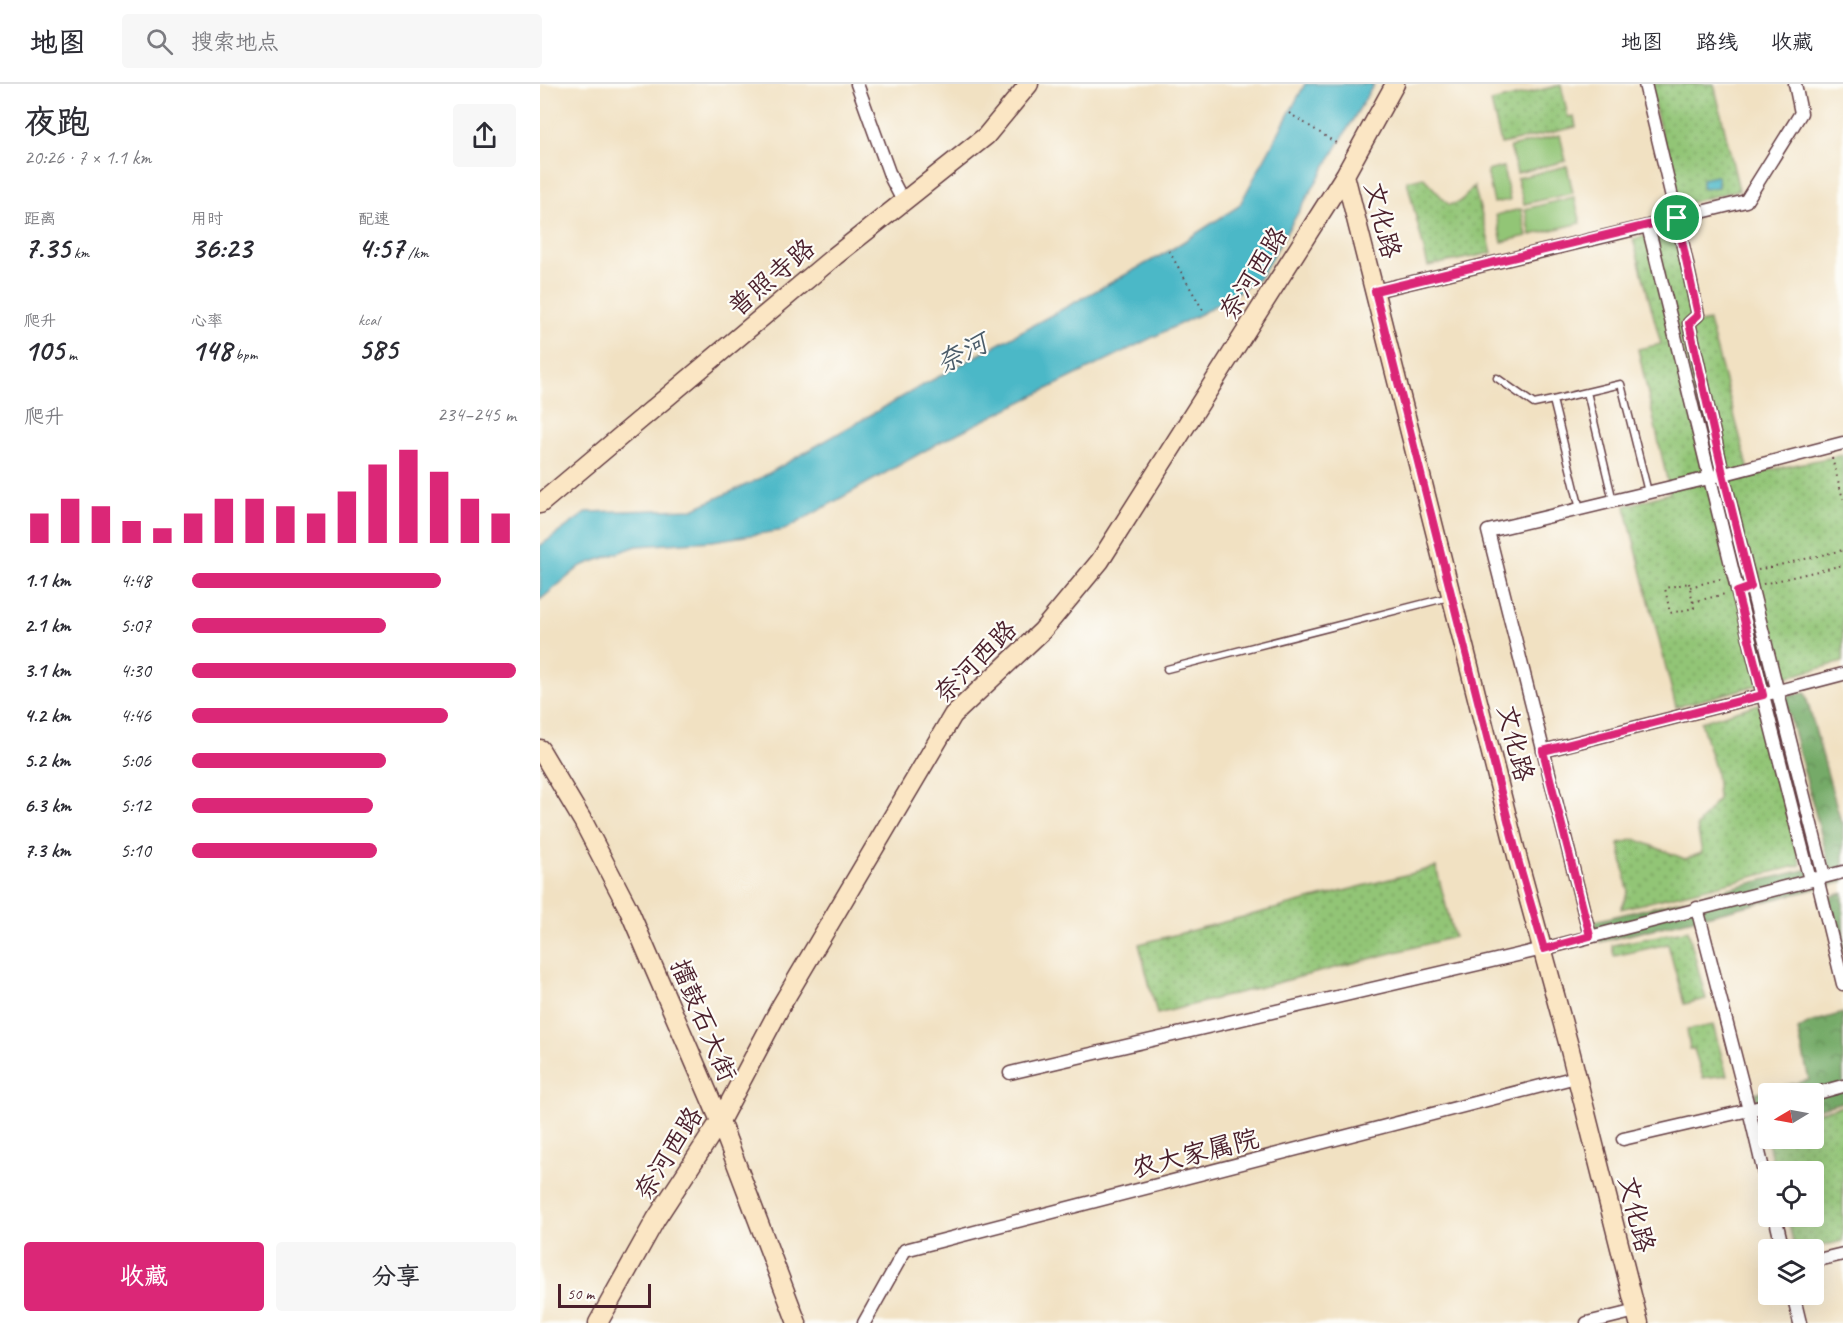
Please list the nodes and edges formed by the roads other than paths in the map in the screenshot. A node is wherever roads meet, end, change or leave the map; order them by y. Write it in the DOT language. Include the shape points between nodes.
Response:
graph roads {
  1 [pos="857,84"];
  2 [pos="1029,84"];
  3 [pos="1395,84"];
  4 [pos="1645,84"];
  5 [pos="1795,84"];
  6 [pos="1345,175"];
  7 [pos="903,201"];
  8 [pos="1677,218"];
  9 [pos="1648,226"];
  10 [pos="1375,291"];
  11 [pos="1497,378"];
  12 [pos="1587,392"];
  13 [pos="1553,400"];
  14 [pos="1843,443"];
  15 [pos="1723,474"];
  16 [pos="1709,478"];
  17 [pos="1648,492"];
  18 [pos="1613,501"];
  19 [pos="540,504"];
  20 [pos="1580,508"];
  21 [pos="1453,596"];
  22 [pos="1167,669"];
  23 [pos="1843,674"];
  24 [pos="1778,691"];
  25 [pos="1763,695"];
  26 [pos="540,749"];
  27 [pos="1543,751"];
  28 [pos="1843,872"];
  29 [pos="1817,878"];
  30 [pos="1697,908"];
  31 [pos="1590,936"];
  32 [pos="1544,949"];
  33 [pos="1843,984"];
  34 [pos="1010,1073"];
  35 [pos="1576,1077"];
  36 [pos="1843,1086"];
  37 [pos="1824,1091"];
  38 [pos="1758,1108"];
  39 [pos="1749,1110"];
  40 [pos="720,1121"];
  41 [pos="1623,1139"];
  42 [pos="1761,1161"];
  43 [pos="1843,1254"];
  44 [pos="1824,1259"];
  45 [pos="1796,1305"];
  46 [pos="1637,1317"];
  47 [pos="598,1323"];
  48 [pos="797,1323"];
  49 [pos="864,1323"];
  50 [pos="1587,1323"];
  51 [pos="1800,1323"];
  1 -- 7 [label="street"];
  2 -- 7 [label="street, 普照寺路" via="986,136"];
  3 -- 6 [label="street, 奈河西路"];
  4 -- 8 [label="street"];
  5 -- 8 [label="street" via="1801,112 1746,201"];
  6 -- 10 [label="street, 文化路"];
  6 -- 40 [label="street, 奈河西路" via="1100,561 1042,631 953,715 782,1004"];
  7 -- 19 [label="street, 普照寺路"];
  8 -- 9 [label="street"];
  8 -- 15 [label="street" via="1698,315 1689,323"];
  9 -- 10 [label="street"];
  9 -- 16 [label="street"];
  10 -- 21 [label="street, 文化路"];
  11 -- 13 [label="lane" via="1534,404"];
  12 -- 13 [label="lane"];
  12 -- 17 [label="lane" via="1621,384"];
  12 -- 18 [label="lane"];
  13 -- 20 [label="lane"];
  14 -- 15 [label="street"];
  15 -- 16 [label="street"];
  15 -- 24 [label="street"];
  16 -- 17 [label="street"];
  16 -- 25 [label="street"];
  17 -- 18 [label="street"];
  18 -- 20 [label="street"];
  20 -- 27 [label="street" via="1488,531"];
  21 -- 22 [label="lane"];
  21 -- 32 [label="street, 文化路"];
  23 -- 24 [label="street"];
  24 -- 25 [label="street"];
  24 -- 29 [label="street"];
  25 -- 27 [label="street"];
  25 -- 29 [label="street"];
  26 -- 40 [label="street, 擂鼓石大街" via="628,908"];
  27 -- 31 [label="street"];
  28 -- 29 [label="street"];
  29 -- 30 [label="street"];
  29 -- 33 [label="street"];
  30 -- 31 [label="street"];
  30 -- 39 [label="street"];
  31 -- 32 [label="street"];
  32 -- 34 [label="street"];
  32 -- 35 [label="street, 文化路"];
  35 -- 46 [label="street, 文化路"];
  35 -- 49 [label="street, 农大家属院" via="905,1250"];
  36 -- 37 [label="street"];
  38 -- 39 [label="street"];
  39 -- 41 [label="street"];
  39 -- 42 [label="street"];
  40 -- 47 [label="street, 奈河西路" via="656,1219"];
  40 -- 48 [label="street, 擂鼓石大街"];
  43 -- 44 [label="street"];
  45 -- 51 [label="street"];
  46 -- 50 [label="street"];
}
